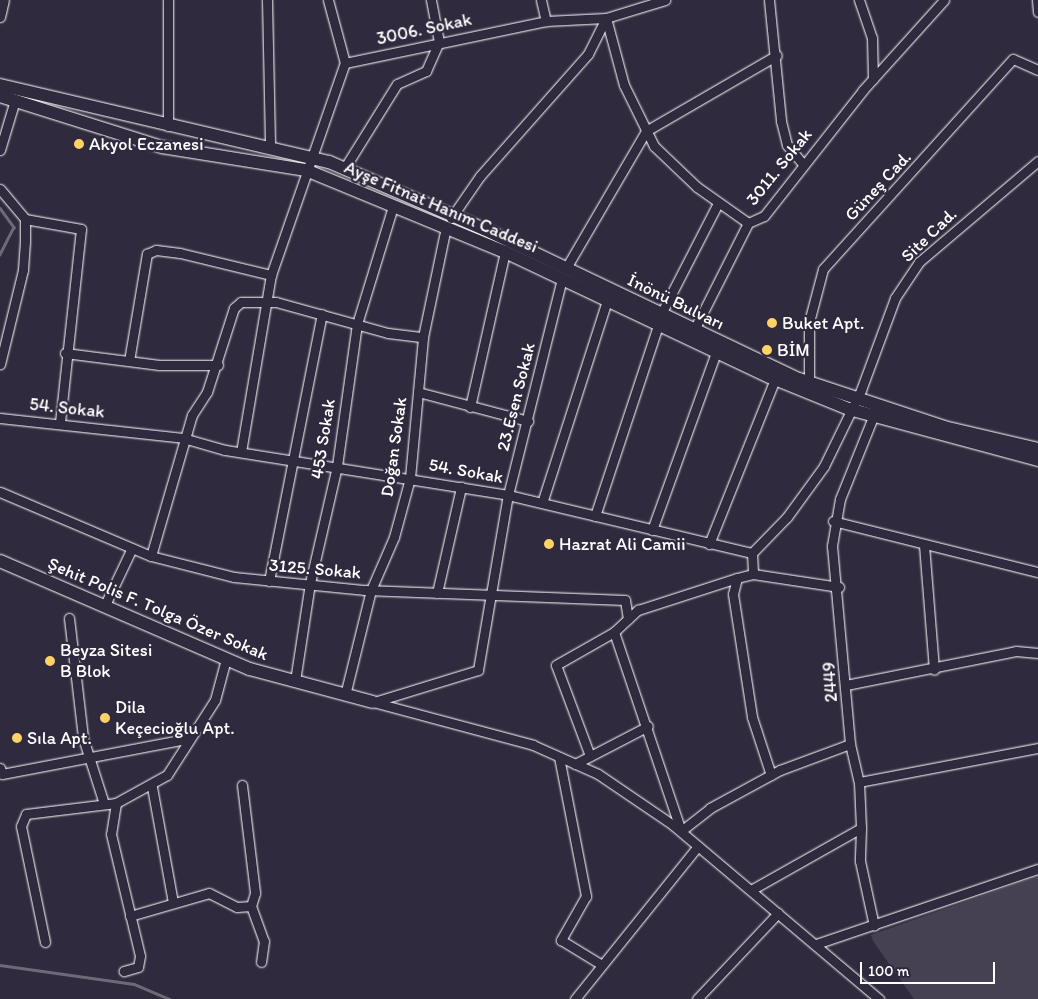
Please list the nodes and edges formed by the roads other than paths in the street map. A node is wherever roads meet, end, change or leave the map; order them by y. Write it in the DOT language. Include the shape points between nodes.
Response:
graph roads {
  1 [pos="4,0"];
  2 [pos="168,0"];
  3 [pos="266,0"];
  4 [pos="328,0"];
  5 [pos="431,0"];
  6 [pos="541,0"];
  7 [pos="630,0"];
  8 [pos="665,0"];
  9 [pos="768,0"];
  10 [pos="859,0"];
  11 [pos="944,0"];
  12 [pos="1038,0"];
  13 [pos="624,10"];
  14 [pos="1038,12"];
  15 [pos="0,17"];
  16 [pos="606,18"];
  17 [pos="546,21"];
  18 [pos="440,42"];
  19 [pos="777,54"];
  20 [pos="345,63"];
  21 [pos="1038,70"];
  22 [pos="873,79"];
  23 [pos="0,85"];
  24 [pos="0,96"];
  25 [pos="15,100"];
  26 [pos="164,125"];
  27 [pos="646,131"];
  28 [pos="162,147"];
  29 [pos="270,148"];
  30 [pos="0,150"];
  31 [pos="310,156"];
  32 [pos="1038,161"];
  33 [pos="802,163"];
  34 [pos="344,169"];
  35 [pos="306,170"];
  36 [pos="0,190"];
  37 [pos="718,203"];
  38 [pos="393,206"];
  39 [pos="25,219"];
  40 [pos="449,222"];
  41 [pos="748,223"];
  42 [pos="505,252"];
  43 [pos="564,273"];
  44 [pos="271,275"];
  45 [pos="607,301"];
  46 [pos="268,303"];
  47 [pos="322,314"];
  48 [pos="659,319"];
  49 [pos="357,324"];
  50 [pos="694,330"];
  51 [pos="423,337"];
  52 [pos="716,352"];
  53 [pos="65,353"];
  54 [pos="130,362"];
  55 [pos="0,364"];
  56 [pos="218,365"];
  57 [pos="775,379"];
  58 [pos="809,383"];
  59 [pos="418,392"];
  60 [pos="852,404"];
  61 [pos="470,407"];
  62 [pos="876,411"];
  63 [pos="0,418"];
  64 [pos="528,421"];
  65 [pos="60,423"];
  66 [pos="186,442"];
  67 [pos="1038,449"];
  68 [pos="241,452"];
  69 [pos="291,459"];
  70 [pos="1038,460"];
  71 [pos="337,466"];
  72 [pos="410,478"];
  73 [pos="461,487"];
  74 [pos="0,492"];
  75 [pos="508,495"];
  76 [pos="542,503"];
  77 [pos="595,516"];
  78 [pos="833,521"];
  79 [pos="652,530"];
  80 [pos="709,544"];
  81 [pos="924,545"];
  82 [pos="132,548"];
  83 [pos="752,552"];
  84 [pos="151,556"];
  85 [pos="0,561"];
  86 [pos="1038,572"];
  87 [pos="754,574"];
  88 [pos="737,578"];
  89 [pos="269,581"];
  90 [pos="310,583"];
  91 [pos="839,587"];
  92 [pos="371,590"];
  93 [pos="436,593"];
  94 [pos="493,596"];
  95 [pos="104,607"];
  96 [pos="69,618"];
  97 [pos="628,619"];
  98 [pos="614,632"];
  99 [pos="1038,653"];
  100 [pos="226,659"];
  101 [pos="934,670"];
  102 [pos="295,681"];
  103 [pos="846,685"];
  104 [pos="345,695"];
  105 [pos="373,702"];
  106 [pos="648,726"];
  107 [pos="190,738"];
  108 [pos="850,744"];
  109 [pos="1038,748"];
  110 [pos="92,756"];
  111 [pos="590,756"];
  112 [pos="559,757"];
  113 [pos="576,764"];
  114 [pos="0,768"];
  115 [pos="771,775"];
  116 [pos="859,782"];
  117 [pos="242,785"];
  118 [pos="152,787"];
  119 [pos="116,803"];
  120 [pos="104,804"];
  121 [pos="861,828"];
  122 [pos="681,831"];
  123 [pos="698,846"];
  124 [pos="1038,869"];
  125 [pos="750,890"];
  126 [pos="173,902"];
  127 [pos="251,906"];
  128 [pos="778,913"];
  129 [pos="130,916"];
  130 [pos="874,926"];
  131 [pos="45,942"];
  132 [pos="816,944"];
  133 [pos="261,962"];
  134 [pos="602,965"];
  135 [pos="124,971"];
  136 [pos="575,999"];
  137 [pos="697,999"];
  138 [pos="879,999"];
  1 -- 15 [label="street"];
  2 -- 26 [label="street"];
  3 -- 29 [label="street"];
  4 -- 20 [label="street"];
  5 -- 18 [label="street"];
  6 -- 17 [label="street"];
  7 -- 13 [label="street"];
  8 -- 13 [label="street, 3006. Sokak"];
  9 -- 19 [label="street"];
  10 -- 22 [label="street" via="872,38"];
  11 -- 22 [label="street, 3011. Sokak"];
  12 -- 14 [label="street"];
  13 -- 16 [label="street, 3006. Sokak"];
  16 -- 17 [label="street, 3006. Sokak"];
  16 -- 27 [label="street, 3011. Sokak" via="624,85"];
  16 -- 40 [label="street" via="588,54 480,176"];
  17 -- 18 [label="street, 3006. Sokak"];
  18 -- 20 [label="street, 3006. Sokak"];
  18 -- 34 [label="street" via="426,71 397,84"];
  19 -- 27 [label="street"];
  19 -- 33 [label="street" via="786,145"];
  20 -- 31 [label="street"];
  21 -- 58 [label="street, Güneş Cad." via="1013,59 823,269 809,322"];
  22 -- 33 [label="street, 3011. Sokak"];
  23 -- 26 [label="main road"];
  24 -- 25 [label="main road, Ayşe Fitnat Hanım Caddesi"];
  25 -- 28 [label="main road, Ayşe Fitnat Hanım Caddesi"];
  25 -- 30 [label="street"];
  26 -- 28 [label="main road" via="170,134"];
  26 -- 29 [label="main road"];
  27 -- 37 [label="street, 3011. Sokak" via="664,159"];
  27 -- 43 [label="street, 23.Esen Sokak"];
  28 -- 35 [label="main road, Ayşe Fitnat Hanım Caddesi"];
  29 -- 31 [label="main road"];
  31 -- 34 [label="main road, İnönü Bulvarı"];
  31 -- 35 [label="street"];
  32 -- 60 [label="street, Site Cad." via="920,262 895,298"];
  33 -- 41 [label="street, 3011. Sokak" via="764,216"];
  34 -- 40 [label="main road, İnönü Bulvarı"];
  35 -- 38 [label="main road, Ayşe Fitnat Hanım Caddesi"];
  35 -- 44 [label="street"];
  36 -- 39 [label="street"];
  37 -- 41 [label="street, 3011. Sokak"];
  37 -- 48 [label="street"];
  38 -- 40 [label="main road, Ayşe Fitnat Hanım Caddesi"];
  38 -- 49 [label="street, 453 Sokak"];
  39 -- 53 [label="street" via="81,229"];
  39 -- 55 [label="street" via="24,270"];
  40 -- 42 [label="main road, Ayşe Fitnat Hanım Caddesi"];
  40 -- 43 [label="main road, İnönü Bulvarı"];
  40 -- 51 [label="street, Doğan Sokak"];
  41 -- 50 [label="street"];
  42 -- 43 [label="main road, Ayşe Fitnat Hanım Caddesi"];
  42 -- 61 [label="street"];
  43 -- 45 [label="main road, Ayşe Fitnat Hanım Caddesi"];
  43 -- 48 [label="main road, İnönü Bulvarı"];
  43 -- 64 [label="street, 23.Esen Sokak"];
  44 -- 46 [label="street"];
  44 -- 54 [label="street" via="180,253 156,250 147,254"];
  45 -- 48 [label="main road, Ayşe Fitnat Hanım Caddesi"];
  45 -- 76 [label="street"];
  46 -- 47 [label="street"];
  46 -- 56 [label="street" via="241,302 234,308"];
  46 -- 68 [label="street"];
  47 -- 49 [label="street"];
  47 -- 69 [label="street"];
  48 -- 50 [label="main road, İnönü Bulvarı"];
  48 -- 52 [label="main road, Ayşe Fitnat Hanım Caddesi"];
  48 -- 77 [label="street"];
  49 -- 51 [label="street"];
  49 -- 71 [label="street, 453 Sokak"];
  50 -- 58 [label="main road, İnönü Bulvarı"];
  51 -- 59 [label="street, Doğan Sokak"];
  52 -- 57 [label="main road, Ayşe Fitnat Hanım Caddesi"];
  52 -- 79 [label="street"];
  53 -- 54 [label="street"];
  53 -- 65 [label="street"];
  54 -- 56 [label="street"];
  56 -- 66 [label="street" via="192,415"];
  57 -- 60 [label="main road, Ayşe Fitnat Hanım Caddesi"];
  57 -- 80 [label="street"];
  58 -- 60 [label="main road, İnönü Bulvarı"];
  59 -- 61 [label="street"];
  59 -- 72 [label="street, Doğan Sokak"];
  60 -- 62 [label="main road, İnönü Bulvarı"];
  60 -- 83 [label="street" via="824,466 787,516"];
  61 -- 64 [label="street"];
  62 -- 67 [label="main road, İnönü Bulvarı"];
  62 -- 70 [label="main road, İnönü Bulvarı"];
  62 -- 78 [label="street, 2449"];
  63 -- 65 [label="street, 54. Sokak"];
  64 -- 75 [label="street, 23.Esen Sokak"];
  65 -- 66 [label="street, 54. Sokak" via="183,438"];
  66 -- 68 [label="street, 54. Sokak"];
  66 -- 84 [label="street"];
  68 -- 69 [label="street, 54. Sokak"];
  69 -- 71 [label="street, 54. Sokak"];
  69 -- 89 [label="street"];
  71 -- 72 [label="street, 54. Sokak"];
  71 -- 90 [label="street, 453 Sokak"];
  72 -- 73 [label="street, 54. Sokak"];
  72 -- 92 [label="street, Doğan Sokak" via="394,537"];
  73 -- 75 [label="street, 54. Sokak"];
  73 -- 93 [label="street"];
  74 -- 82 [label="street, 3125. Sokak"];
  75 -- 76 [label="street, 54. Sokak"];
  75 -- 94 [label="street, 23.Esen Sokak"];
  76 -- 77 [label="street, 54. Sokak"];
  77 -- 79 [label="street, 54. Sokak"];
  78 -- 81 [label="street"];
  78 -- 91 [label="street, 2449" via="832,546"];
  79 -- 80 [label="street, 54. Sokak"];
  80 -- 83 [label="street, 54. Sokak"];
  81 -- 86 [label="street"];
  81 -- 101 [label="street"];
  82 -- 84 [label="street, 3125. Sokak"];
  82 -- 95 [label="street"];
  83 -- 87 [label="street"];
  84 -- 89 [label="street, 3125. Sokak"];
  85 -- 95 [label="main road, Şehit Polis F. Tolga Özer Sokak"];
  87 -- 88 [label="street"];
  87 -- 91 [label="street"];
  88 -- 97 [label="street" via="638,610"];
  88 -- 115 [label="street" via="733,594 752,717"];
  89 -- 90 [label="street, 3125. Sokak"];
  90 -- 92 [label="street, 3125. Sokak"];
  90 -- 102 [label="street, 453 Sokak"];
  91 -- 103 [label="street, 2449"];
  92 -- 93 [label="street, 3125. Sokak"];
  92 -- 104 [label="street, Doğan Sokak"];
  93 -- 94 [label="street, 3125. Sokak"];
  94 -- 97 [label="street, 3125. Sokak" via="625,600"];
  94 -- 105 [label="street, 23.Esen Sokak" via="478,670"];
  95 -- 100 [label="main road, Şehit Polis F. Tolga Özer Sokak"];
  96 -- 110 [label="street" via="83,738"];
  97 -- 98 [label="street"];
  98 -- 106 [label="street"];
  98 -- 111 [label="street" via="556,665"];
  99 -- 101 [label="street" via="1016,651"];
  100 -- 102 [label="main road, Şehit Polis F. Tolga Özer Sokak"];
  100 -- 107 [label="street" via="215,700"];
  101 -- 103 [label="street"];
  102 -- 104 [label="main road, Şehit Polis F. Tolga Özer Sokak"];
  103 -- 108 [label="street, 2449"];
  104 -- 105 [label="main road, Şehit Polis F. Tolga Özer Sokak"];
  105 -- 112 [label="street" via="533,745"];
  106 -- 111 [label="street"];
  106 -- 122 [label="street"];
  107 -- 110 [label="street"];
  107 -- 118 [label="street" via="167,775"];
  108 -- 115 [label="street"];
  108 -- 116 [label="street, 2449"];
  109 -- 116 [label="street"];
  110 -- 114 [label="street" via="2,774"];
  110 -- 120 [label="street"];
  111 -- 113 [label="street"];
  112 -- 113 [label="street"];
  112 -- 134 [label="street" via="586,896 561,940"];
  113 -- 122 [label="street"];
  115 -- 122 [label="street" via="710,808"];
  116 -- 121 [label="street, 2449"];
  117 -- 127 [label="street" via="255,893"];
  118 -- 119 [label="street"];
  118 -- 126 [label="street"];
  119 -- 120 [label="street"];
  119 -- 129 [label="street" via="111,834"];
  120 -- 131 [label="street" via="26,814 21,826"];
  121 -- 125 [label="street"];
  121 -- 130 [label="street, 2449" via="860,861"];
  122 -- 123 [label="street"];
  123 -- 125 [label="street"];
  123 -- 134 [label="street"];
  124 -- 130 [label="street"];
  125 -- 128 [label="street"];
  126 -- 127 [label="street" via="185,903 209,893 237,907"];
  126 -- 129 [label="street"];
  127 -- 133 [label="street" via="264,941"];
  128 -- 132 [label="street"];
  128 -- 137 [label="street"];
  129 -- 135 [label="street" via="140,956 138,967"];
  130 -- 132 [label="street"];
  132 -- 138 [label="street"];
  134 -- 136 [label="street"];
}
